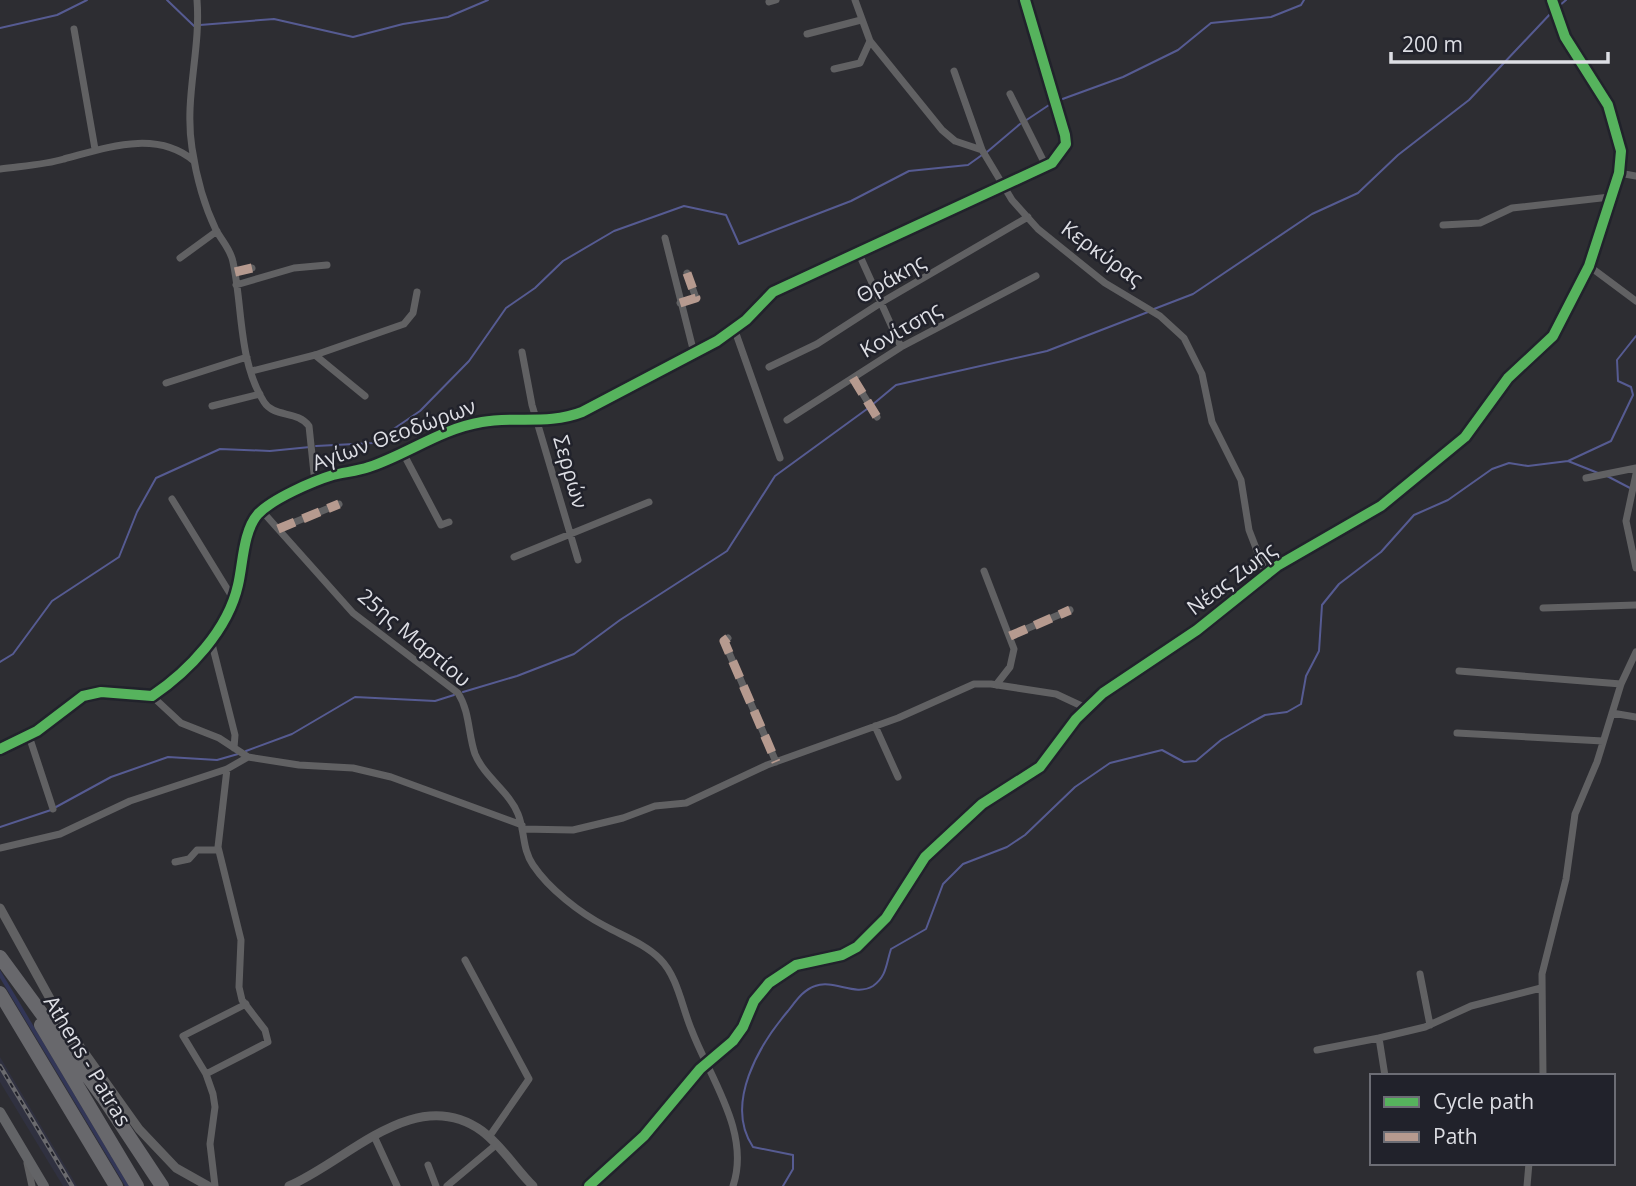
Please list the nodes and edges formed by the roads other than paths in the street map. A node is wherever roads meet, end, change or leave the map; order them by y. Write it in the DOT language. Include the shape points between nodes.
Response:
graph roads {
  1 [pos="197,0"];
  2 [pos="855,0"];
  3 [pos="1025,0"];
  4 [pos="1552,0"];
  5 [pos="861,20"];
  6 [pos="74,29"];
  7 [pos="807,34"];
  8 [pos="870,41"];
  9 [pos="834,69"];
  10 [pos="954,71"];
  11 [pos="1010,94"];
  12 [pos="191,146"];
  13 [pos="173,148"];
  14 [pos="95,149"];
  15 [pos="982,150"];
  16 [pos="194,161"];
  17 [pos="1047,167"];
  18 [pos="0,169"];
  19 [pos="1619,173"];
  20 [pos="1636,176"];
  21 [pos="1004,186"];
  22 [pos="1610,197"];
  23 [pos="1028,217"];
  24 [pos="1443,225"];
  25 [pos="217,231"];
  26 [pos="665,238"];
  27 [pos="859,254"];
  28 [pos="180,258"];
  29 [pos="327,265"];
  30 [pos="1589,266"];
  31 [pos="252,268"];
  32 [pos="235,272"];
  33 [pos="687,273"];
  34 [pos="1036,276"];
  35 [pos="236,285"];
  36 [pos="417,292"];
  37 [pos="1636,301"];
  38 [pos="882,302"];
  39 [pos="680,303"];
  40 [pos="734,328"];
  41 [pos="901,347"];
  42 [pos="522,352"];
  43 [pos="694,353"];
  44 [pos="315,355"];
  45 [pos="247,358"];
  46 [pos="769,367"];
  47 [pos="251,371"];
  48 [pos="853,378"];
  49 [pos="166,383"];
  50 [pos="260,394"];
  51 [pos="365,396"];
  52 [pos="212,406"];
  53 [pos="877,417"];
  54 [pos="537,420"];
  55 [pos="787,420"];
  56 [pos="402,451"];
  57 [pos="780,458"];
  58 [pos="1636,468"];
  59 [pos="1636,474"];
  60 [pos="1587,478"];
  61 [pos="415,480"];
  62 [pos="315,483"];
  63 [pos="405,484"];
  64 [pos="172,499"];
  65 [pos="649,502"];
  66 [pos="339,505"];
  67 [pos="262,511"];
  68 [pos="449,522"];
  69 [pos="278,529"];
  70 [pos="570,534"];
  71 [pos="514,557"];
  72 [pos="578,560"];
  73 [pos="1636,568"];
  74 [pos="984,571"];
  75 [pos="1266,574"];
  76 [pos="234,600"];
  77 [pos="1636,605"];
  78 [pos="1543,608"];
  79 [pos="1070,610"];
  80 [pos="1010,636"];
  81 [pos="728,638"];
  82 [pos="211,640"];
  83 [pos="1636,652"];
  84 [pos="1459,671"];
  85 [pos="1621,684"];
  86 [pos="996,685"];
  87 [pos="152,696"];
  88 [pos="1086,708"];
  89 [pos="1612,713"];
  90 [pos="1636,718"];
  91 [pos="875,726"];
  92 [pos="1457,733"];
  93 [pos="29,736"];
  94 [pos="1603,741"];
  95 [pos="234,748"];
  96 [pos="0,749"];
  97 [pos="248,757"];
  98 [pos="776,762"];
  99 [pos="227,769"];
  100 [pos="898,777"];
  101 [pos="53,809"];
  102 [pos="522,827"];
  103 [pos="0,848"];
  104 [pos="218,850"];
  105 [pos="176,862"];
  106 [pos="0,908"];
  107 [pos="0,957"];
  108 [pos="465,960"];
  109 [pos="1420,974"];
  110 [pos="1541,988"];
  111 [pos="0,993"];
  112 [pos="246,1004"];
  113 [pos="1430,1025"];
  114 [pos="1379,1038"];
  115 [pos="1317,1050"];
  116 [pos="704,1064"];
  117 [pos="206,1074"];
  118 [pos="1385,1074"];
  119 [pos="1543,1074"];
  120 [pos="0,1112"];
  121 [pos="374,1136"];
  122 [pos="489,1137"];
  123 [pos="497,1144"];
  124 [pos="27,1154"];
  125 [pos="428,1165"];
  126 [pos="1529,1165"];
  127 [pos="521,1175"];
  128 [pos="113,1183"];
  129 [pos="32,1186"];
  130 [pos="44,1186"];
  131 [pos="137,1186"];
  132 [pos="162,1186"];
  133 [pos="208,1186"];
  134 [pos="215,1186"];
  135 [pos="289,1186"];
  136 [pos="397,1186"];
  137 [pos="436,1186"];
  138 [pos="447,1186"];
  139 [pos="526,1186"];
  140 [pos="533,1186"];
  141 [pos="589,1186"];
  142 [pos="733,1186"];
  143 [pos="1527,1186"];
  1 -- 12 [label="street" via="190,85"];
  2 -- 5 [label="street"];
  3 -- 17 [label="street" via="1066,144"];
  4 -- 19 [label="street, Νέας Ζωής" via="1565,37 1608,105 1621,145"];
  5 -- 7 [label="street"];
  5 -- 8 [label="street"];
  6 -- 14 [label="street"];
  8 -- 9 [label="street" via="860,63"];
  8 -- 15 [label="street" via="942,130 955,141"];
  10 -- 15 [label="street, Κερκύρας"];
  11 -- 17 [label="street"];
  12 -- 13 [label="street"];
  12 -- 16 [label="street"];
  13 -- 14 [label="street" via="131,144"];
  13 -- 16 [label="street"];
  14 -- 18 [label="street" via="63,160"];
  15 -- 21 [label="street, Κερκύρας"];
  16 -- 25 [label="street"];
  17 -- 21 [label="street, Αγίων Θεοδώρων"];
  19 -- 20 [label="street"];
  19 -- 22 [label="street, Νέας Ζωής"];
  21 -- 23 [label="street, Κερκύρας"];
  21 -- 27 [label="street, Αγίων Θεοδώρων"];
  22 -- 24 [label="street" via="1521,207 1480,223"];
  22 -- 30 [label="street, Νέας Ζωής"];
  23 -- 38 [label="street, Θράκης"];
  23 -- 75 [label="street, Κερκύρας" via="1068,255 1160,316 1184,338 1202,373 1212,422 1241,480 1249,530"];
  25 -- 28 [label="street"];
  25 -- 32 [label="street" via="232,256"];
  26 -- 39 [label="street"];
  27 -- 38 [label="street"];
  27 -- 40 [label="street, Αγίων Θεοδώρων" via="773,292"];
  29 -- 35 [label="street" via="294,268"];
  30 -- 37 [label="street"];
  30 -- 75 [label="street, Νέας Ζωής" via="1553,336 1508,379 1465,437 1381,506"];
  31 -- 32 [label="street"];
  32 -- 35 [label="street"];
  33 -- 39 [label="street" via="696,298"];
  34 -- 41 [label="street, Κονίτσης"];
  35 -- 45 [label="street"];
  36 -- 44 [label="street" via="413,313 404,324"];
  38 -- 41 [label="street"];
  38 -- 46 [label="street, Θράκης" via="810,348"];
  39 -- 43 [label="street"];
  40 -- 43 [label="street, Αγίων Θεοδώρων"];
  40 -- 57 [label="street"];
  41 -- 48 [label="street, Κονίτσης"];
  42 -- 54 [label="street, Σερρών"];
  43 -- 54 [label="street, Αγίων Θεοδώρων" via="582,412"];
  44 -- 47 [label="street"];
  44 -- 51 [label="street"];
  45 -- 47 [label="street"];
  45 -- 49 [label="street"];
  47 -- 50 [label="street"];
  48 -- 53 [label="street"];
  48 -- 55 [label="street, Κονίτσης"];
  50 -- 52 [label="street"];
  50 -- 62 [label="street" via="271,410 298,417 309,426"];
  54 -- 56 [label="street, Αγίων Θεοδώρων" via="478,422"];
  54 -- 70 [label="street, Σερρών"];
  56 -- 61 [label="street"];
  56 -- 62 [label="street, Αγίων Θεοδώρων" via="367,468"];
  58 -- 60 [label="street"];
  59 -- 73 [label="street" via="1626,521"];
  61 -- 63 [label="street"];
  61 -- 68 [label="street" via="441,525"];
  62 -- 67 [label="street, Αγίων Θεοδώρων"];
  64 -- 76 [label="street"];
  65 -- 70 [label="street"];
  66 -- 69 [label="street"];
  67 -- 69 [label="street, 25ης Μαρτίου"];
  67 -- 76 [label="street" via="251,529"];
  69 -- 102 [label="street, 25ης Μαρτίου" via="362,621 458,693 466,708 476,755 513,804"];
  70 -- 71 [label="street"];
  70 -- 72 [label="street, Σερρών"];
  74 -- 80 [label="street"];
  75 -- 88 [label="street, Νέας Ζωής" via="1197,630 1122,678"];
  76 -- 82 [label="street"];
  77 -- 78 [label="street"];
  79 -- 80 [label="street"];
  80 -- 86 [label="street" via="1014,658"];
  81 -- 98 [label="street" via="724,640"];
  82 -- 87 [label="street" via="172,682"];
  82 -- 95 [label="street" via="235,735"];
  83 -- 85 [label="street"];
  84 -- 85 [label="street"];
  85 -- 89 [label="street"];
  86 -- 88 [label="street" via="1056,694"];
  86 -- 91 [label="street" via="964,688"];
  87 -- 93 [label="street" via="90,693 75,699"];
  87 -- 95 [label="street" via="181,723"];
  88 -- 116 [label="street, Νέας Ζωής" via="1040,767 982,804 925,857 886,918 862,943 842,955 796,965 769,983 754,1001 738,1035"];
  89 -- 90 [label="street"];
  89 -- 94 [label="street"];
  91 -- 98 [label="street"];
  91 -- 100 [label="street"];
  92 -- 94 [label="street"];
  93 -- 96 [label="street"];
  93 -- 101 [label="street"];
  94 -- 110 [label="street" via="1577,807"];
  95 -- 97 [label="street"];
  97 -- 99 [label="street"];
  97 -- 102 [label="street" via="353,768 391,777"];
  98 -- 102 [label="street" via="686,803 655,806 573,830"];
  99 -- 103 [label="street" via="138,798 60,834"];
  99 -- 104 [label="street"];
  102 -- 116 [label="street, 25ης Μαρτίου" via="529,858 550,885 592,919 652,952 666,965"];
  104 -- 105 [label="street" via="197,850 189,859"];
  104 -- 112 [label="street" via="241,940 239,987"];
  106 -- 133 [label="street" via="64,1024 139,1129 176,1168"];
  107 -- 131 [label="highway, Athens - Patras"];
  107 -- 132 [label="highway"];
  108 -- 122 [label="street" via="529,1074 528,1083"];
  109 -- 113 [label="street"];
  110 -- 113 [label="street" via="1471,1006"];
  110 -- 119 [label="street"];
  111 -- 128 [label="highway, Athens - Patras"];
  112 -- 117 [label="street" via="268,1042"];
  112 -- 117 [label="street" via="184,1034"];
  113 -- 114 [label="street"];
  114 -- 115 [label="street"];
  114 -- 118 [label="street"];
  116 -- 141 [label="street, Νέας Ζωής" via="644,1136"];
  116 -- 142 [label="street, 25ης Μαρτίου" via="724,1101 735,1143"];
  117 -- 134 [label="street" via="215,1107 209,1144"];
  120 -- 124 [label="main road"];
  121 -- 122 [label="street" via="407,1120 435,1115 464,1121"];
  121 -- 135 [label="street"];
  121 -- 136 [label="street"];
  122 -- 123 [label="street"];
  123 -- 127 [label="street"];
  123 -- 138 [label="street"];
  124 -- 129 [label="street"];
  124 -- 130 [label="main road"];
  125 -- 137 [label="street"];
  126 -- 143 [label="street"];
  127 -- 139 [label="street"];
  127 -- 140 [label="street"];
}
